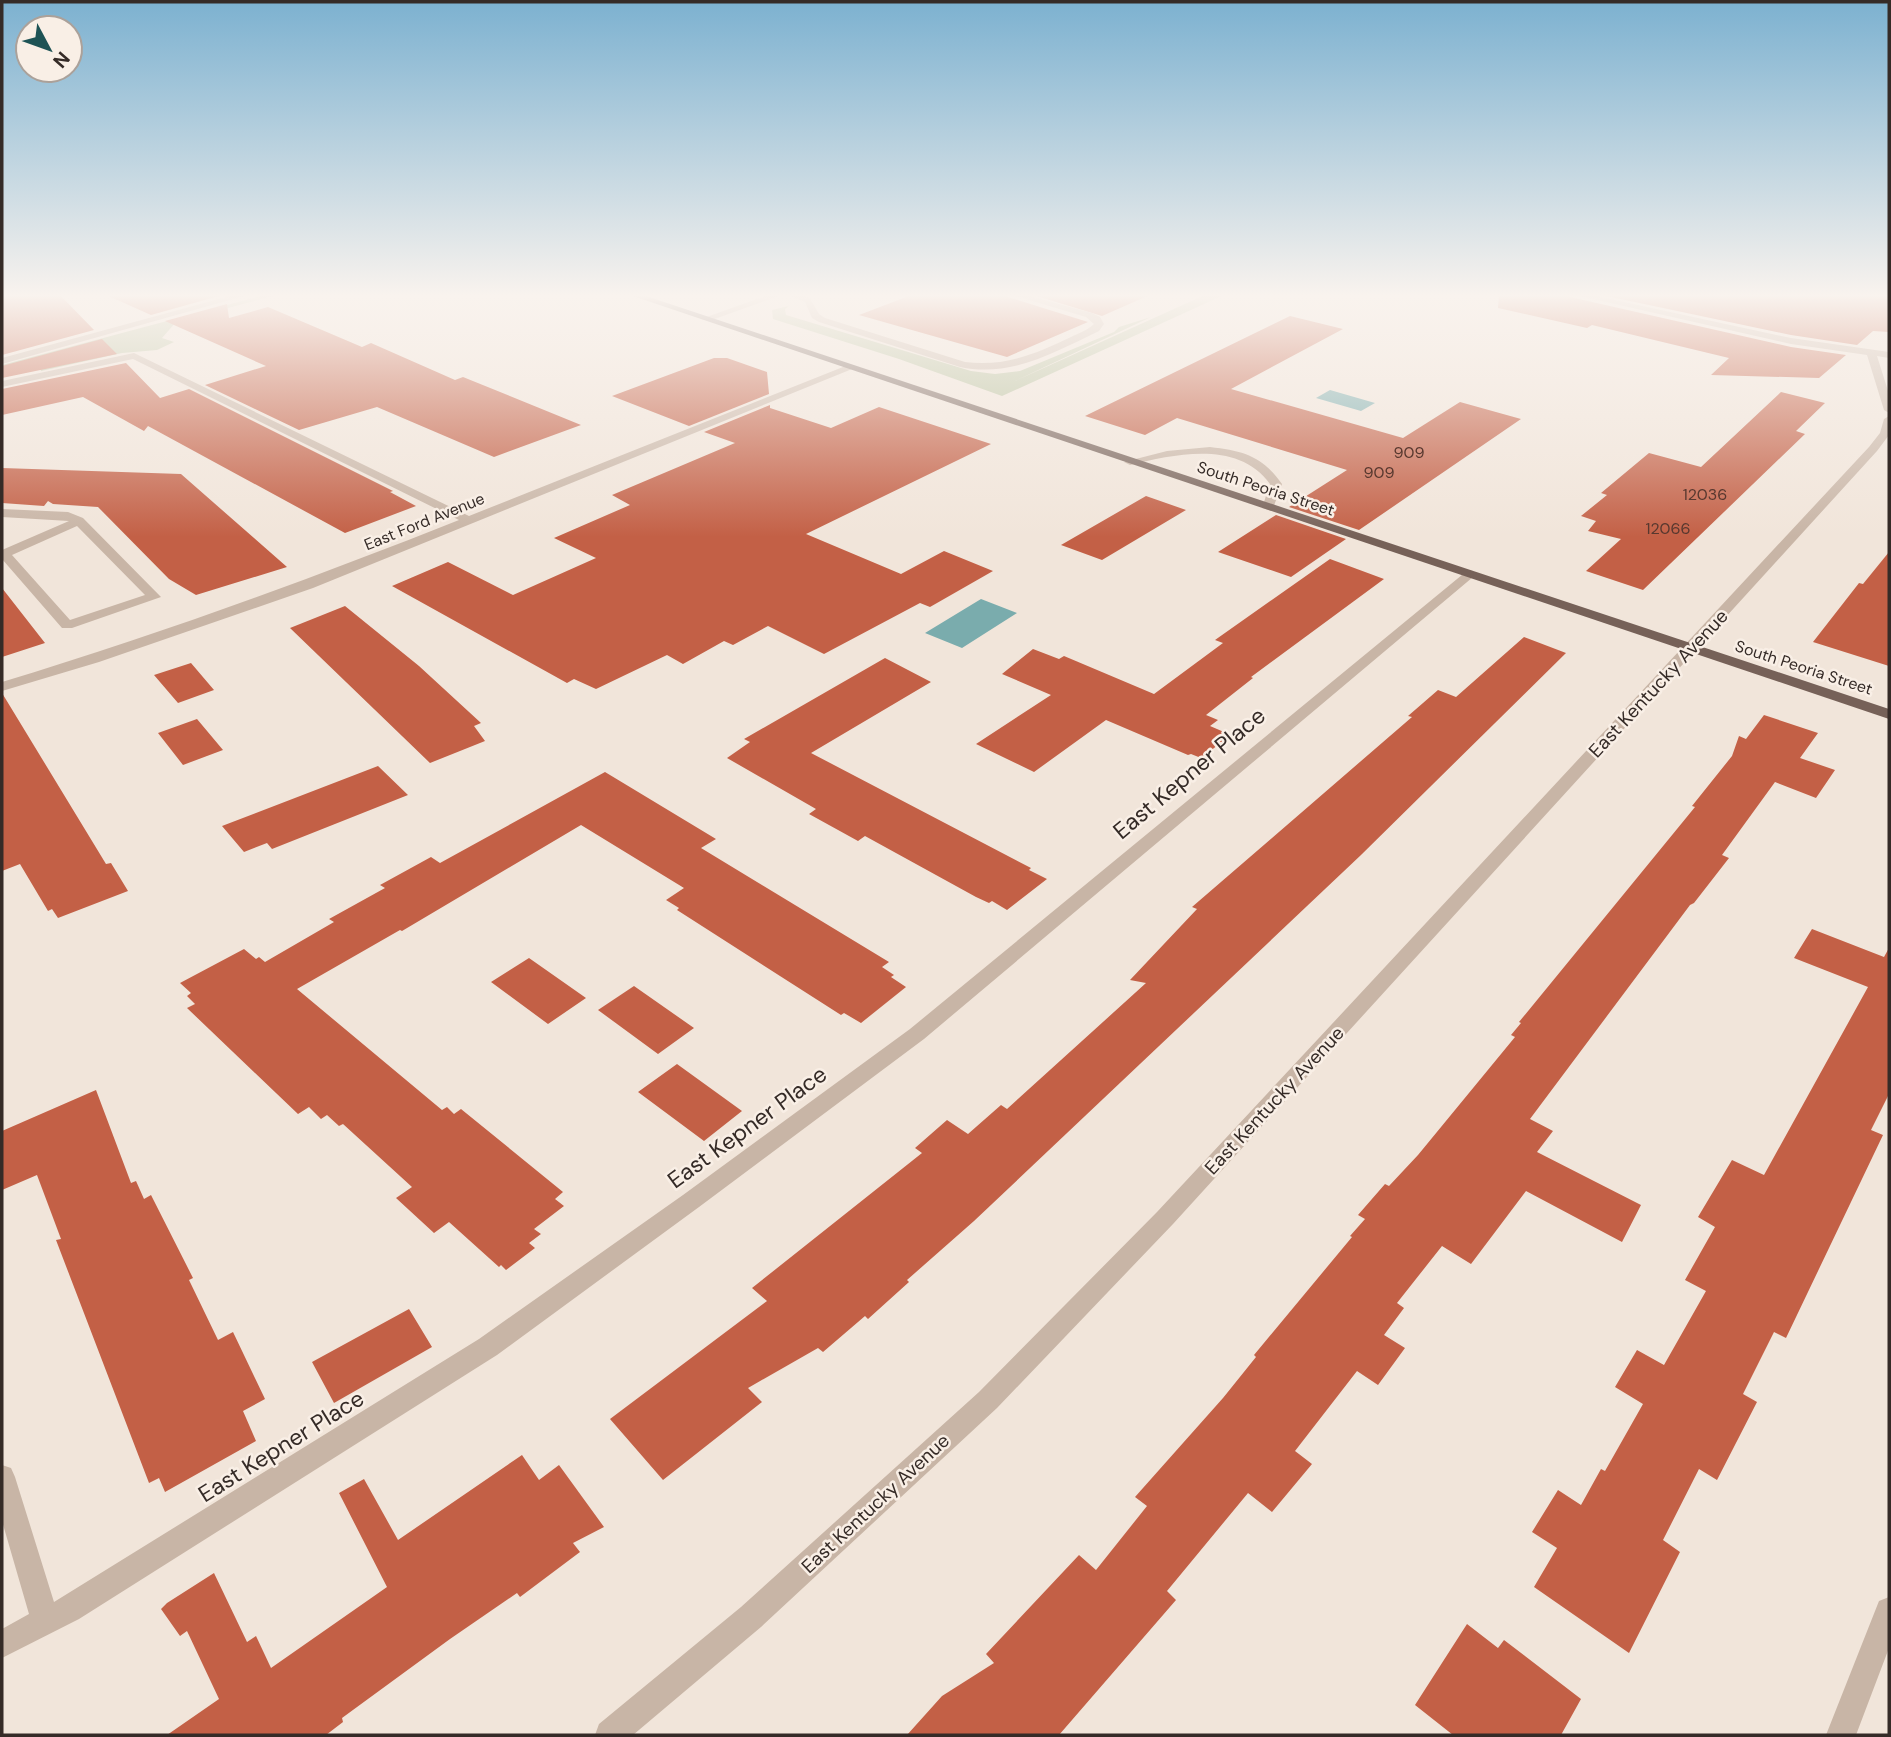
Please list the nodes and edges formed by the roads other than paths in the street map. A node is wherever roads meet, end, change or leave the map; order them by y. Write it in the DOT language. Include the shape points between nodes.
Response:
graph roads {
  1 [pos="44,375"];
  2 [pos="173,375"];
  3 [pos="832,375"];
  4 [pos="876,375"];
  5 [pos="1878,375"];
  6 [pos="2,384"];
  7 [pos="1889,410"];
  8 [pos="1889,419"];
  9 [pos="1130,462"];
  10 [pos="1268,508"];
  11 [pos="2,513"];
  12 [pos="79,521"];
  13 [pos="470,521"];
  14 [pos="3,554"];
  15 [pos="1468,574"];
  16 [pos="1691,648"];
  17 [pos="2,687"];
  18 [pos="1889,714"];
  19 [pos="2,1478"];
  20 [pos="1889,1611"];
  21 [pos="45,1620"];
  22 [pos="2,1644"];
  23 [pos="610,1735"];
  24 [pos="1841,1735"];
  1 -- 6 [label="street"];
  2 -- 13 [label="street"];
  3 -- 13 [label="street, East Ford Avenue"];
  4 -- 9 [label="main road, South Peoria Street"];
  5 -- 7 [label="street"];
  8 -- 16 [label="street, East Kentucky Avenue" via="1873,449"];
  9 -- 10 [label="main road, South Peoria Street"];
  9 -- 10 [label="street" via="1197,450 1244,458 1271,474 1276,484"];
  10 -- 15 [label="main road, South Peoria Street"];
  11 -- 12 [label="street" via="68,516"];
  12 -- 14 [label="street"];
  12 -- 14 [label="street" via="154,597 67,625"];
  13 -- 17 [label="street, East Ford Avenue" via="226,615"];
  15 -- 16 [label="main road, South Peoria Street"];
  15 -- 21 [label="street, East Kepner Place" via="916,1034 691,1201 488,1347"];
  16 -- 18 [label="main road, South Peoria Street"];
  16 -- 23 [label="street, East Kentucky Avenue" via="1165,1218 988,1400 751,1617"];
  19 -- 21 [label="street"];
  20 -- 24 [label="street"];
  21 -- 22 [label="street, East Kepner Place"];
}
